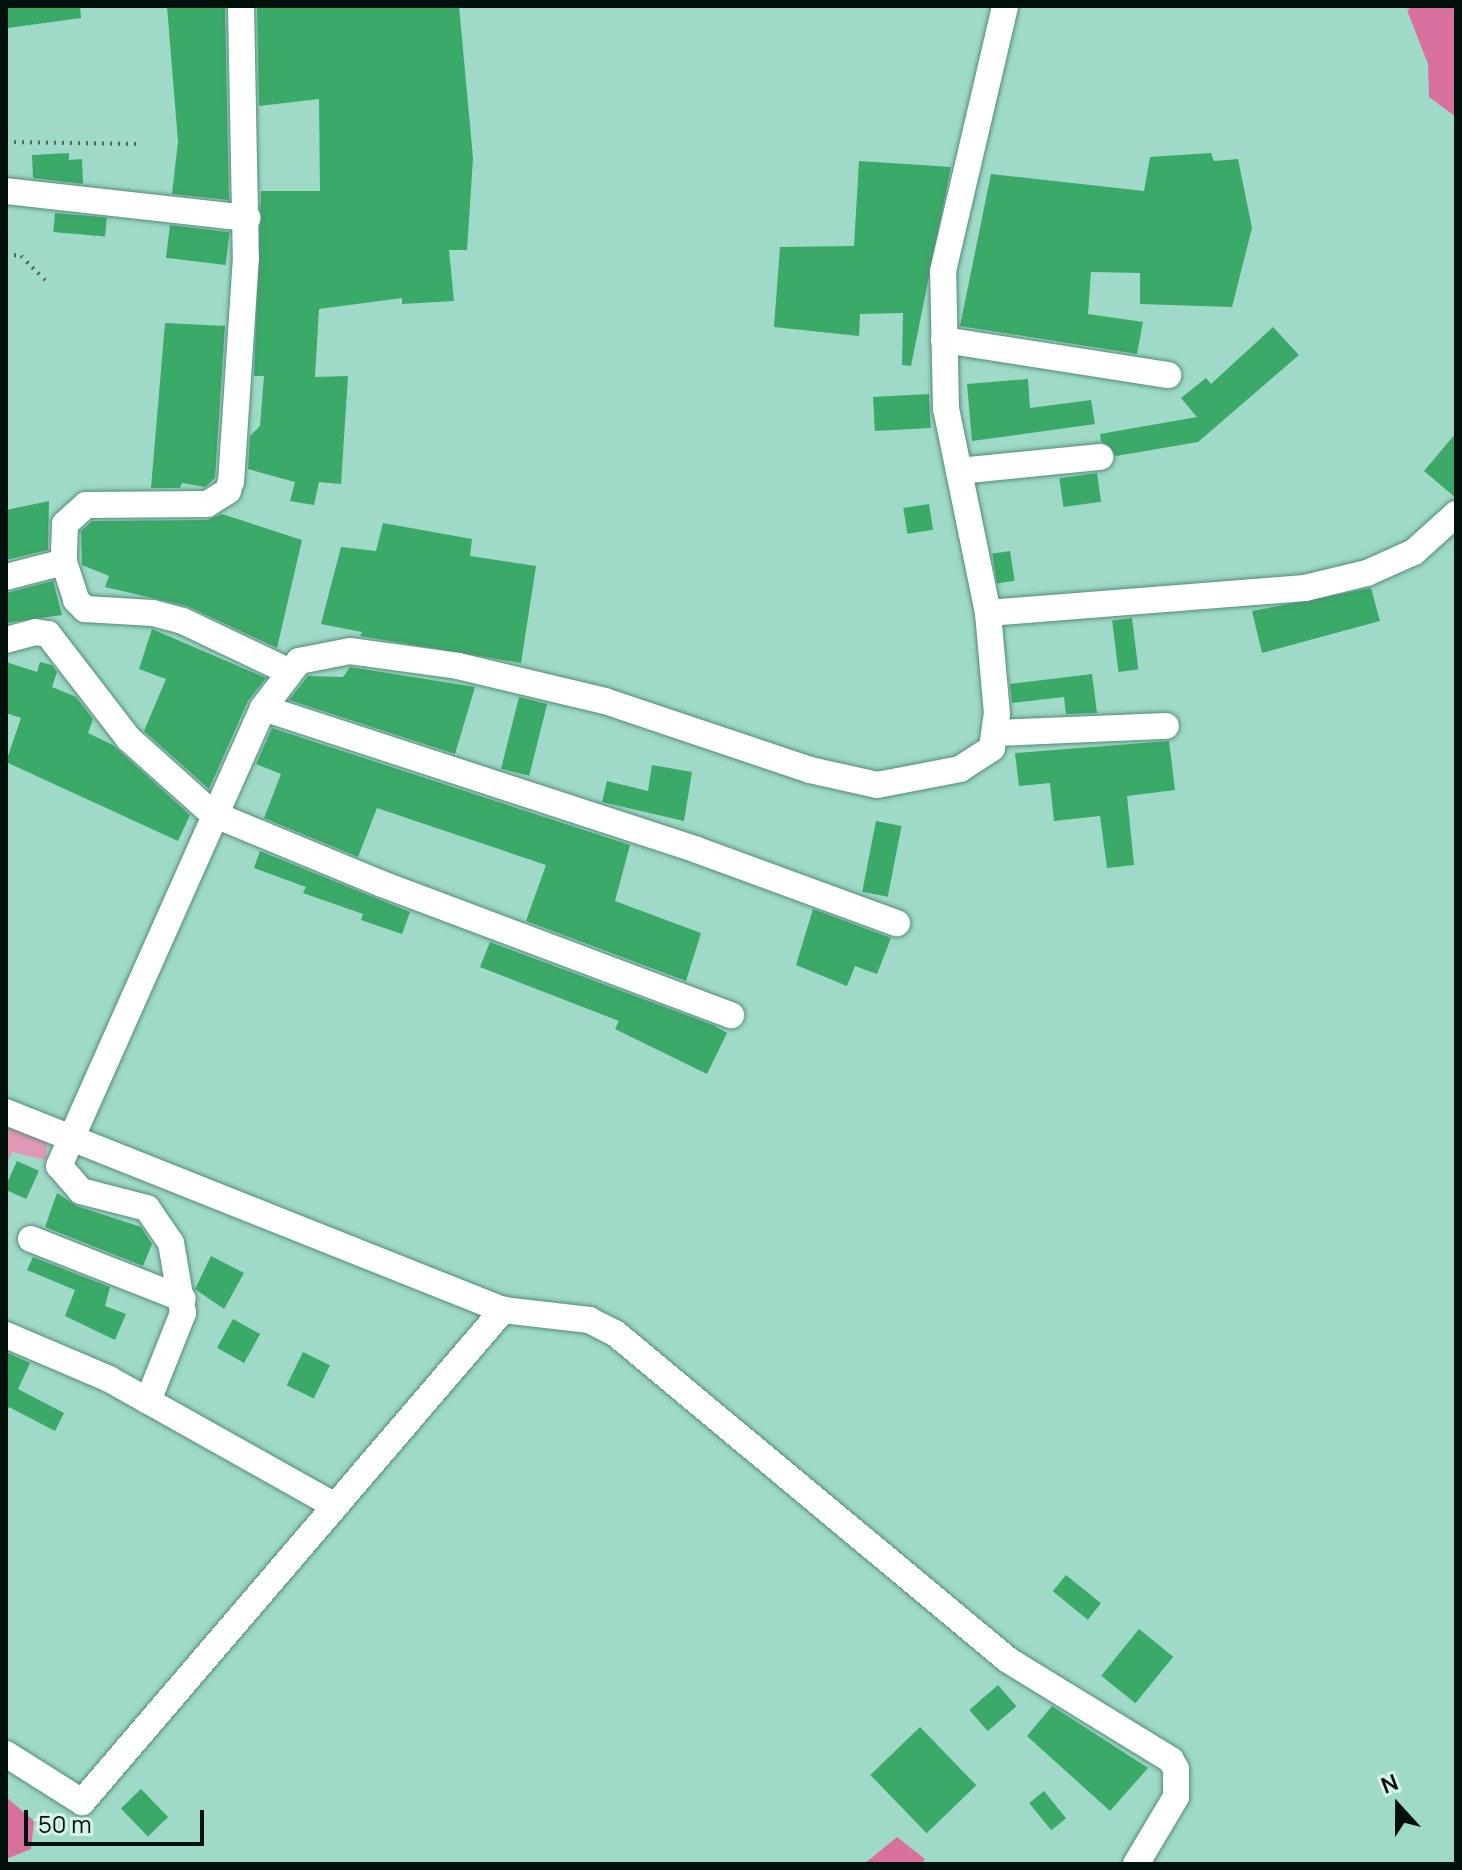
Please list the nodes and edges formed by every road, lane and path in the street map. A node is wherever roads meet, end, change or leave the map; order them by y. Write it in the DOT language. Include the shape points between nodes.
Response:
graph roads {
  1 [pos="241,6"];
  2 [pos="1005,6"];
  3 [pos="6,142"];
  4 [pos="140,144"];
  5 [pos="6,191"];
  6 [pos="247,218"];
  7 [pos="6,254"];
  8 [pos="45,280"];
  9 [pos="944,340"];
  10 [pos="1168,375"];
  11 [pos="1100,457"];
  12 [pos="959,471"];
  13 [pos="1456,514"];
  14 [pos="64,562"];
  15 [pos="6,577"];
  16 [pos="85,609"];
  17 [pos="988,613"];
  18 [pos="48,634"];
  19 [pos="6,640"];
  20 [pos="288,671"];
  21 [pos="263,708"];
  22 [pos="1166,726"];
  23 [pos="997,733"];
  24 [pos="213,814"];
  25 [pos="897,923"];
  26 [pos="731,1015"];
  27 [pos="6,1112"];
  28 [pos="69,1136"];
  29 [pos="31,1239"];
  30 [pos="183,1299"];
  31 [pos="503,1310"];
  32 [pos="6,1335"];
  33 [pos="148,1401"];
  34 [pos="335,1506"];
  35 [pos="6,1754"];
  36 [pos="1136,1864"];
  1 -- 6 [label="street"];
  2 -- 9 [label="street" via="943,271"];
  3 -- 4 [label="path"];
  5 -- 6 [label="street"];
  6 -- 14 [label="street" via="228,491 207,504 86,505 65,524"];
  7 -- 8 [label="path" via="21,256"];
  9 -- 10 [label="street"];
  9 -- 12 [label="street" via="946,409"];
  11 -- 12 [label="street"];
  12 -- 17 [label="street"];
  13 -- 17 [label="street" via="1414,552 1367,573 1305,588"];
  14 -- 15 [label="street"];
  14 -- 16 [label="street" via="76,600"];
  16 -- 18 [label="street"];
  16 -- 20 [label="street" via="153,613 183,621"];
  17 -- 23 [label="street"];
  18 -- 19 [label="street"];
  18 -- 24 [label="street" via="129,739"];
  20 -- 21 [label="street"];
  20 -- 23 [label="street" via="315,655 350,651 458,666 605,701 810,770 877,785 960,769 983,759"];
  21 -- 24 [label="street"];
  21 -- 25 [label="street" via="697,850"];
  22 -- 23 [label="street"];
  24 -- 26 [label="street" via="382,884"];
  24 -- 28 [label="street"];
  27 -- 28 [label="street"];
  28 -- 30 [label="street" via="59,1166 81,1191 147,1208 171,1243"];
  28 -- 31 [label="street"];
  29 -- 30 [label="street"];
  30 -- 33 [label="street" via="183,1313"];
  31 -- 34 [label="street"];
  31 -- 36 [label="street" via="589,1320 615,1333 1008,1660 1171,1760 1176,1797"];
  32 -- 33 [label="street" via="55,1353"];
  33 -- 34 [label="street"];
  34 -- 35 [label="street" via="82,1802"];
}
